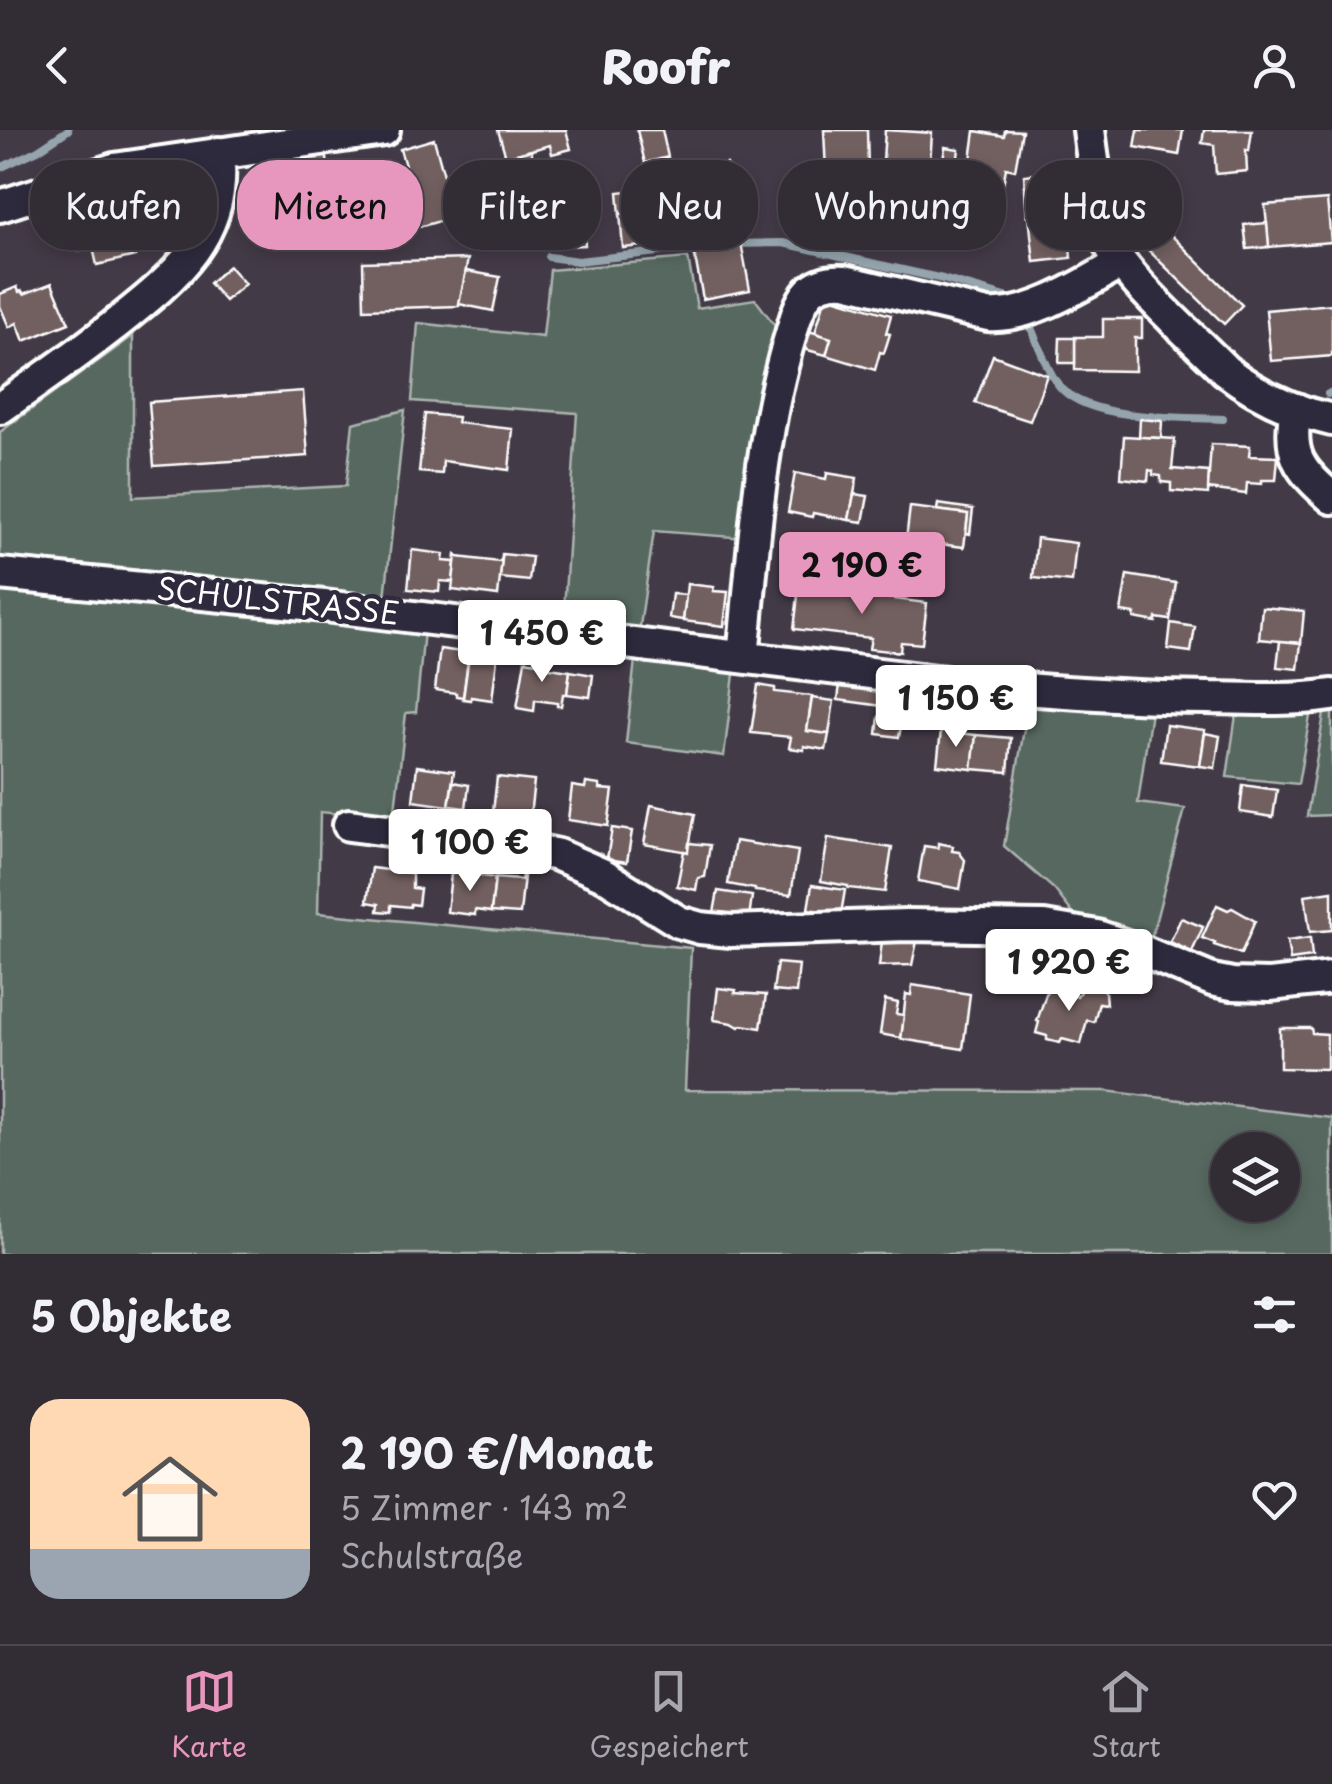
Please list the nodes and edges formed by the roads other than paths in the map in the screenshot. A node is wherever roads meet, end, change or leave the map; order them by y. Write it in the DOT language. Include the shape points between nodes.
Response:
graph roads {
  1 [pos="384,130"];
  2 [pos="1089,130"];
  3 [pos="218,153"];
  4 [pos="0,206"];
  5 [pos="1121,263"];
  6 [pos="0,408"];
  7 [pos="1296,409"];
  8 [pos="1332,420"];
  9 [pos="1332,498"];
  10 [pos="0,574"];
  11 [pos="743,657"];
  12 [pos="1332,695"];
  13 [pos="349,825"];
  14 [pos="1332,978"];
  1 -- 3 [label="street"];
  2 -- 5 [label="street" via="1102,229"];
  3 -- 4 [label="street" via="114,169"];
  3 -- 6 [label="street" via="217,200 183,266"];
  5 -- 7 [label="street" via="1225,370"];
  5 -- 11 [label="street" via="1051,300 988,316 845,281 824,283 806,295 772,415"];
  7 -- 8 [label="street"];
  7 -- 9 [label="street" via="1294,452"];
  10 -- 11 [label="street, SCHULSTRASSE"];
  11 -- 12 [label="street, SCHULSTRASSE" via="1075,694"];
  13 -- 14 [label="street" via="558,855 700,928 1044,927 1097,936 1232,984"];
}
